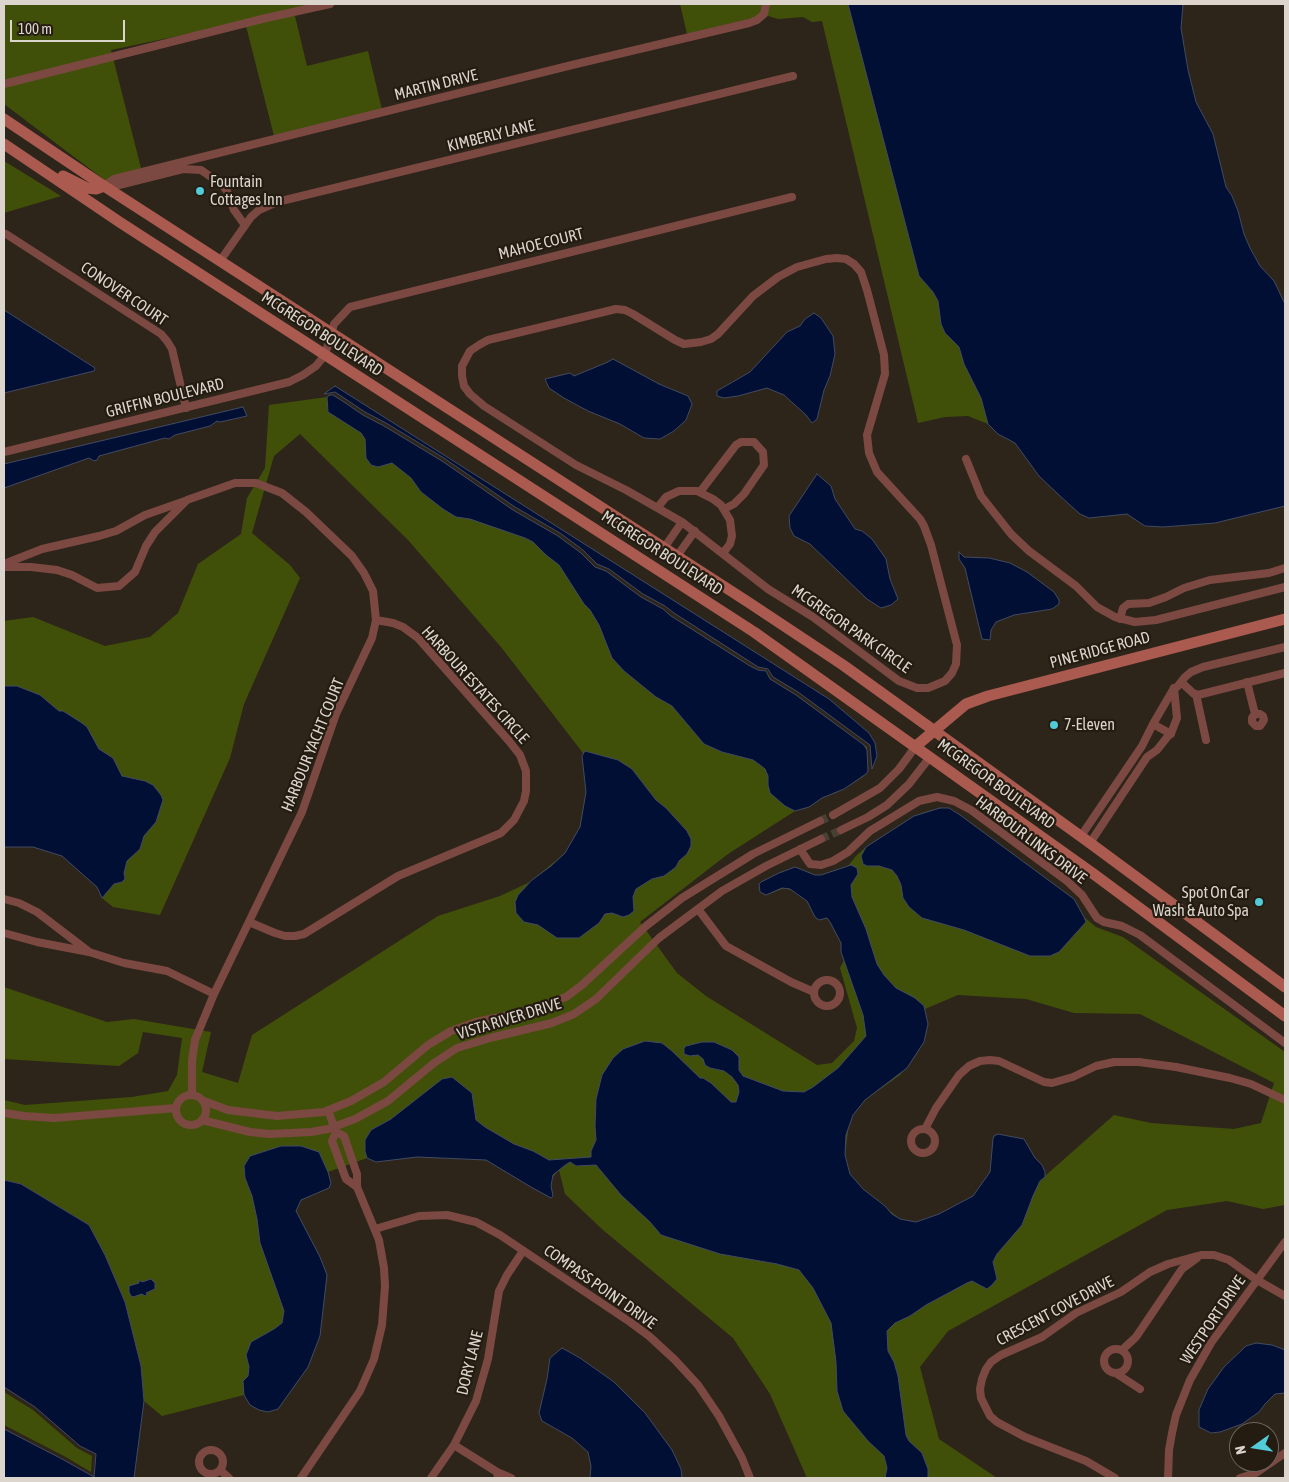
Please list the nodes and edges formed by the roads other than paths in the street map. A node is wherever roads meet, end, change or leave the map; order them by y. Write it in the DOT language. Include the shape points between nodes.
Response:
graph roads {
  1 [pos="330,4"];
  2 [pos="766,4"];
  3 [pos="793,76"];
  4 [pos="4,84"];
  5 [pos="4,119"];
  6 [pos="7,147"];
  7 [pos="104,186"];
  8 [pos="792,197"];
  9 [pos="244,224"];
  10 [pos="6,234"];
  11 [pos="220,261"];
  12 [pos="332,333"];
  13 [pos="325,355"];
  14 [pos="186,408"];
  15 [pos="4,452"];
  16 [pos="966,459"];
  17 [pos="700,492"];
  18 [pos="188,500"];
  19 [pos="658,507"];
  20 [pos="724,509"];
  21 [pos="682,522"];
  22 [pos="694,531"];
  23 [pos="664,548"];
  24 [pos="723,553"];
  25 [pos="677,556"];
  26 [pos="4,566"];
  27 [pos="1285,568"];
  28 [pos="1285,587"];
  29 [pos="1120,618"];
  30 [pos="1285,619"];
  31 [pos="376,620"];
  32 [pos="1285,647"];
  33 [pos="1285,673"];
  34 [pos="1181,682"];
  35 [pos="1247,682"];
  36 [pos="1174,688"];
  37 [pos="1196,694"];
  38 [pos="1255,714"];
  39 [pos="1153,724"];
  40 [pos="932,731"];
  41 [pos="1170,734"];
  42 [pos="1206,740"];
  43 [pos="916,746"];
  44 [pos="930,757"];
  45 [pos="1134,758"];
  46 [pos="1142,764"];
  47 [pos="833,815"];
  48 [pos="820,821"];
  49 [pos="841,830"];
  50 [pos="821,839"];
  51 [pos="1085,840"];
  52 [pos="800,849"];
  53 [pos="4,899"];
  54 [pos="698,909"];
  55 [pos="249,922"];
  56 [pos="4,933"];
  57 [pos="89,952"];
  58 [pos="1285,987"];
  59 [pos="814,992"];
  60 [pos="214,994"];
  61 [pos="1285,1016"];
  62 [pos="1285,1043"];
  63 [pos="192,1094"];
  64 [pos="1285,1100"];
  65 [pos="204,1101"];
  66 [pos="176,1108"];
  67 [pos="328,1110"];
  68 [pos="4,1113"];
  69 [pos="202,1120"];
  70 [pos="925,1129"];
  71 [pos="335,1130"];
  72 [pos="351,1156"];
  73 [pos="339,1160"];
  74 [pos="357,1187"];
  75 [pos="375,1228"];
  76 [pos="1285,1242"];
  77 [pos="523,1250"];
  78 [pos="1201,1255"];
  79 [pos="1257,1280"];
  80 [pos="1285,1296"];
  81 [pos="1122,1350"];
  82 [pos="1118,1374"];
  83 [pos="1140,1388"];
  84 [pos="454,1445"];
  85 [pos="1285,1453"];
  86 [pos="220,1470"];
  87 [pos="498,1475"];
  88 [pos="1256,1476"];
  89 [pos="229,1478"];
  90 [pos="301,1478"];
  91 [pos="432,1478"];
  92 [pos="511,1478"];
  93 [pos="750,1478"];
  94 [pos="1115,1478"];
  95 [pos="1168,1478"];
  96 [pos="1240,1478"];
  1 -- 4 [label="street"];
  2 -- 7 [label="street, MARTIN DRIVE" via="764,14 749,23 141,172 114,179"];
  3 -- 9 [label="street, KIMBERLY LANE" via="285,200 259,210"];
  5 -- 7 [label="main road, MCGREGOR BOULEVARD"];
  6 -- 7 [label="main road" via="23,152 81,186 96,189"];
  6 -- 13 [label="main road, MCGREGOR BOULEVARD"];
  7 -- 9 [label="street" via="183,169 201,170 227,191"];
  7 -- 11 [label="main road, MCGREGOR BOULEVARD"];
  8 -- 12 [label="street, MAHOE COURT" via="368,301 350,307 334,324"];
  9 -- 11 [label="street, KIMBERLY LANE"];
  10 -- 14 [label="street, CONOVER COURT" via="161,334 172,349"];
  11 -- 12 [label="main road, MCGREGOR BOULEVARD"];
  12 -- 13 [label="street, MAHOE COURT"];
  12 -- 23 [label="main road, MCGREGOR BOULEVARD"];
  13 -- 14 [label="street, GRIFFIN BOULEVARD" via="316,366 288,382"];
  13 -- 43 [label="main road, MCGREGOR BOULEVARD" via="754,632"];
  14 -- 15 [label="street, GRIFFIN BOULEVARD"];
  16 -- 29 [label="street" via="981,496 1016,539 1097,607"];
  17 -- 19 [label="street" via="679,491 666,497"];
  17 -- 20 [label="street"];
  17 -- 20 [label="street" via="736,445 754,442 763,452 764,465 744,494"];
  18 -- 26 [label="street, HARBOUR YACHT COURT" via="99,536 42,549"];
  18 -- 26 [label="street, HARBOUR YACHT COURT" via="155,532 135,572 119,586 97,588 57,570"];
  18 -- 31 [label="street, HARBOUR YACHT COURT" via="236,483 256,483 282,493 352,556 373,591"];
  19 -- 21 [label="street, MCGREGOR PARK CIRCLE"];
  19 -- 24 [label="street, MCGREGOR PARK CIRCLE" via="576,465 476,401 464,386 462,376 462,366 470,351 488,340 616,309 633,314 684,344 702,342 718,334 753,296 788,272 826,259 846,259 854,264 865,280 885,365 867,435 869,454 877,472 920,518 928,535 957,645 952,673 945,681 928,688 917,688 899,681 813,617 768,589"];
  20 -- 24 [label="street" via="730,520 732,536"];
  21 -- 22 [label="street, MCGREGOR PARK CIRCLE"];
  21 -- 23 [label="street"];
  22 -- 24 [label="street, MCGREGOR PARK CIRCLE"];
  22 -- 25 [label="street"];
  23 -- 25 [label="main road, MCGREGOR BOULEVARD"];
  25 -- 40 [label="main road, MCGREGOR BOULEVARD" via="843,665"];
  27 -- 29 [label="street" via="1205,582 1149,603 1128,604"];
  28 -- 29 [label="street" via="1156,620 1135,622"];
  30 -- 40 [label="main road, PINE RIDGE ROAD" via="988,696 966,704"];
  31 -- 55 [label="street, HARBOUR YACHT COURT" via="372,638 336,714 309,795"];
  31 -- 55 [label="street, HARBOUR ESTATES CIRCLE" via="403,627 418,638 509,741 526,771 524,801 514,820 501,833 398,876 304,934 285,936"];
  32 -- 34 [label="street" via="1203,667 1191,672"];
  33 -- 35 [label="street"];
  34 -- 36 [label="street"];
  34 -- 37 [label="street"];
  35 -- 37 [label="street"];
  35 -- 38 [label="street"];
  36 -- 39 [label="street"];
  36 -- 41 [label="street" via="1177,718"];
  37 -- 42 [label="street"];
  39 -- 41 [label="street"];
  39 -- 45 [label="street"];
  40 -- 43 [label="main road, PINE RIDGE ROAD"];
  40 -- 44 [label="main road"];
  40 -- 51 [label="main road, MCGREGOR BOULEVARD"];
  41 -- 46 [label="street"];
  43 -- 44 [label="main road, MCGREGOR BOULEVARD"];
  43 -- 47 [label="street" via="880,788"];
  44 -- 49 [label="street" via="909,784 887,804"];
  44 -- 61 [label="main road, MCGREGOR BOULEVARD"];
  45 -- 46 [label="street"];
  45 -- 51 [label="street"];
  46 -- 51 [label="street"];
  48 -- 67 [label="street, VISTA RIVER DRIVE" via="753,854 682,898 640,930 582,986 566,997 532,1010 451,1031 428,1045 370,1092"];
  50 -- 52 [label="street, VISTA RIVER DRIVE"];
  51 -- 58 [label="main road, MCGREGOR BOULEVARD"];
  52 -- 54 [label="street, VISTA RIVER DRIVE" via="743,878"];
  52 -- 62 [label="street, HARBOUR LINKS DRIVE" via="810,864 821,865 848,852 870,831 910,805 929,798 954,801 1068,881 1097,918 1140,935"];
  53 -- 57 [label="street" via="37,912"];
  54 -- 59 [label="street" via="726,946"];
  54 -- 71 [label="street, VISTA RIVER DRIVE" via="659,938 596,999 574,1014 552,1023 457,1048 388,1101"];
  55 -- 60 [label="street, HARBOUR YACHT COURT"];
  56 -- 57 [label="street"];
  57 -- 60 [label="street" via="111,960 167,971"];
  60 -- 63 [label="street, HARBOUR YACHT COURT" via="195,1040"];
  63 -- 65 [label="street"];
  63 -- 66 [label="street" via="180,1100"];
  64 -- 70 [label="street" via="1251,1084 1176,1067 1114,1062 1052,1083 990,1060 969,1066 959,1076"];
  65 -- 67 [label="street, VISTA RIVER DRIVE" via="228,1110 267,1116"];
  65 -- 69 [label="street" via="206,1111"];
  66 -- 68 [label="street" via="54,1118"];
  66 -- 69 [label="street" via="183,1123 193,1125"];
  67 -- 71 [label="street"];
  69 -- 71 [label="street, VISTA RIVER DRIVE" via="270,1134"];
  71 -- 72 [label="street" via="344,1136"];
  71 -- 73 [label="street" via="332,1141"];
  72 -- 73 [label="street"];
  72 -- 74 [label="street"];
  73 -- 74 [label="street" via="346,1179"];
  74 -- 75 [label="street"];
  75 -- 77 [label="street, COMPASS POINT DRIVE" via="419,1216 448,1215 486,1226"];
  75 -- 90 [label="street" via="385,1286 382,1325 374,1359 360,1391"];
  76 -- 79 [label="street, WESTPORT DRIVE"];
  77 -- 84 [label="street, DORY LANE" via="499,1292 476,1401"];
  77 -- 93 [label="street, COMPASS POINT DRIVE" via="630,1322 675,1360 698,1385 719,1416"];
  78 -- 79 [label="street, CRESCENT COVE DRIVE" via="1229,1260"];
  78 -- 81 [label="street" via="1182,1269 1136,1338"];
  78 -- 94 [label="street, CRESCENT COVE DRIVE" via="1159,1268 1076,1313 1042,1337 1001,1355 986,1369 982,1379 981,1398 997,1422 1086,1461"];
  79 -- 80 [label="street, CRESCENT COVE DRIVE"];
  79 -- 95 [label="street, WESTPORT DRIVE" via="1211,1343 1190,1380 1176,1415 1169,1450"];
  81 -- 82 [label="street" via="1128,1356 1128,1364 1125,1371"];
  81 -- 82 [label="street" via="1110,1350 1104,1361 1109,1372"];
  82 -- 83 [label="street"];
  84 -- 87 [label="street"];
  84 -- 91 [label="street, DORY LANE"];
  85 -- 88 [label="street"];
  86 -- 89 [label="street"];
  87 -- 92 [label="street"];
  88 -- 96 [label="street"];
}
